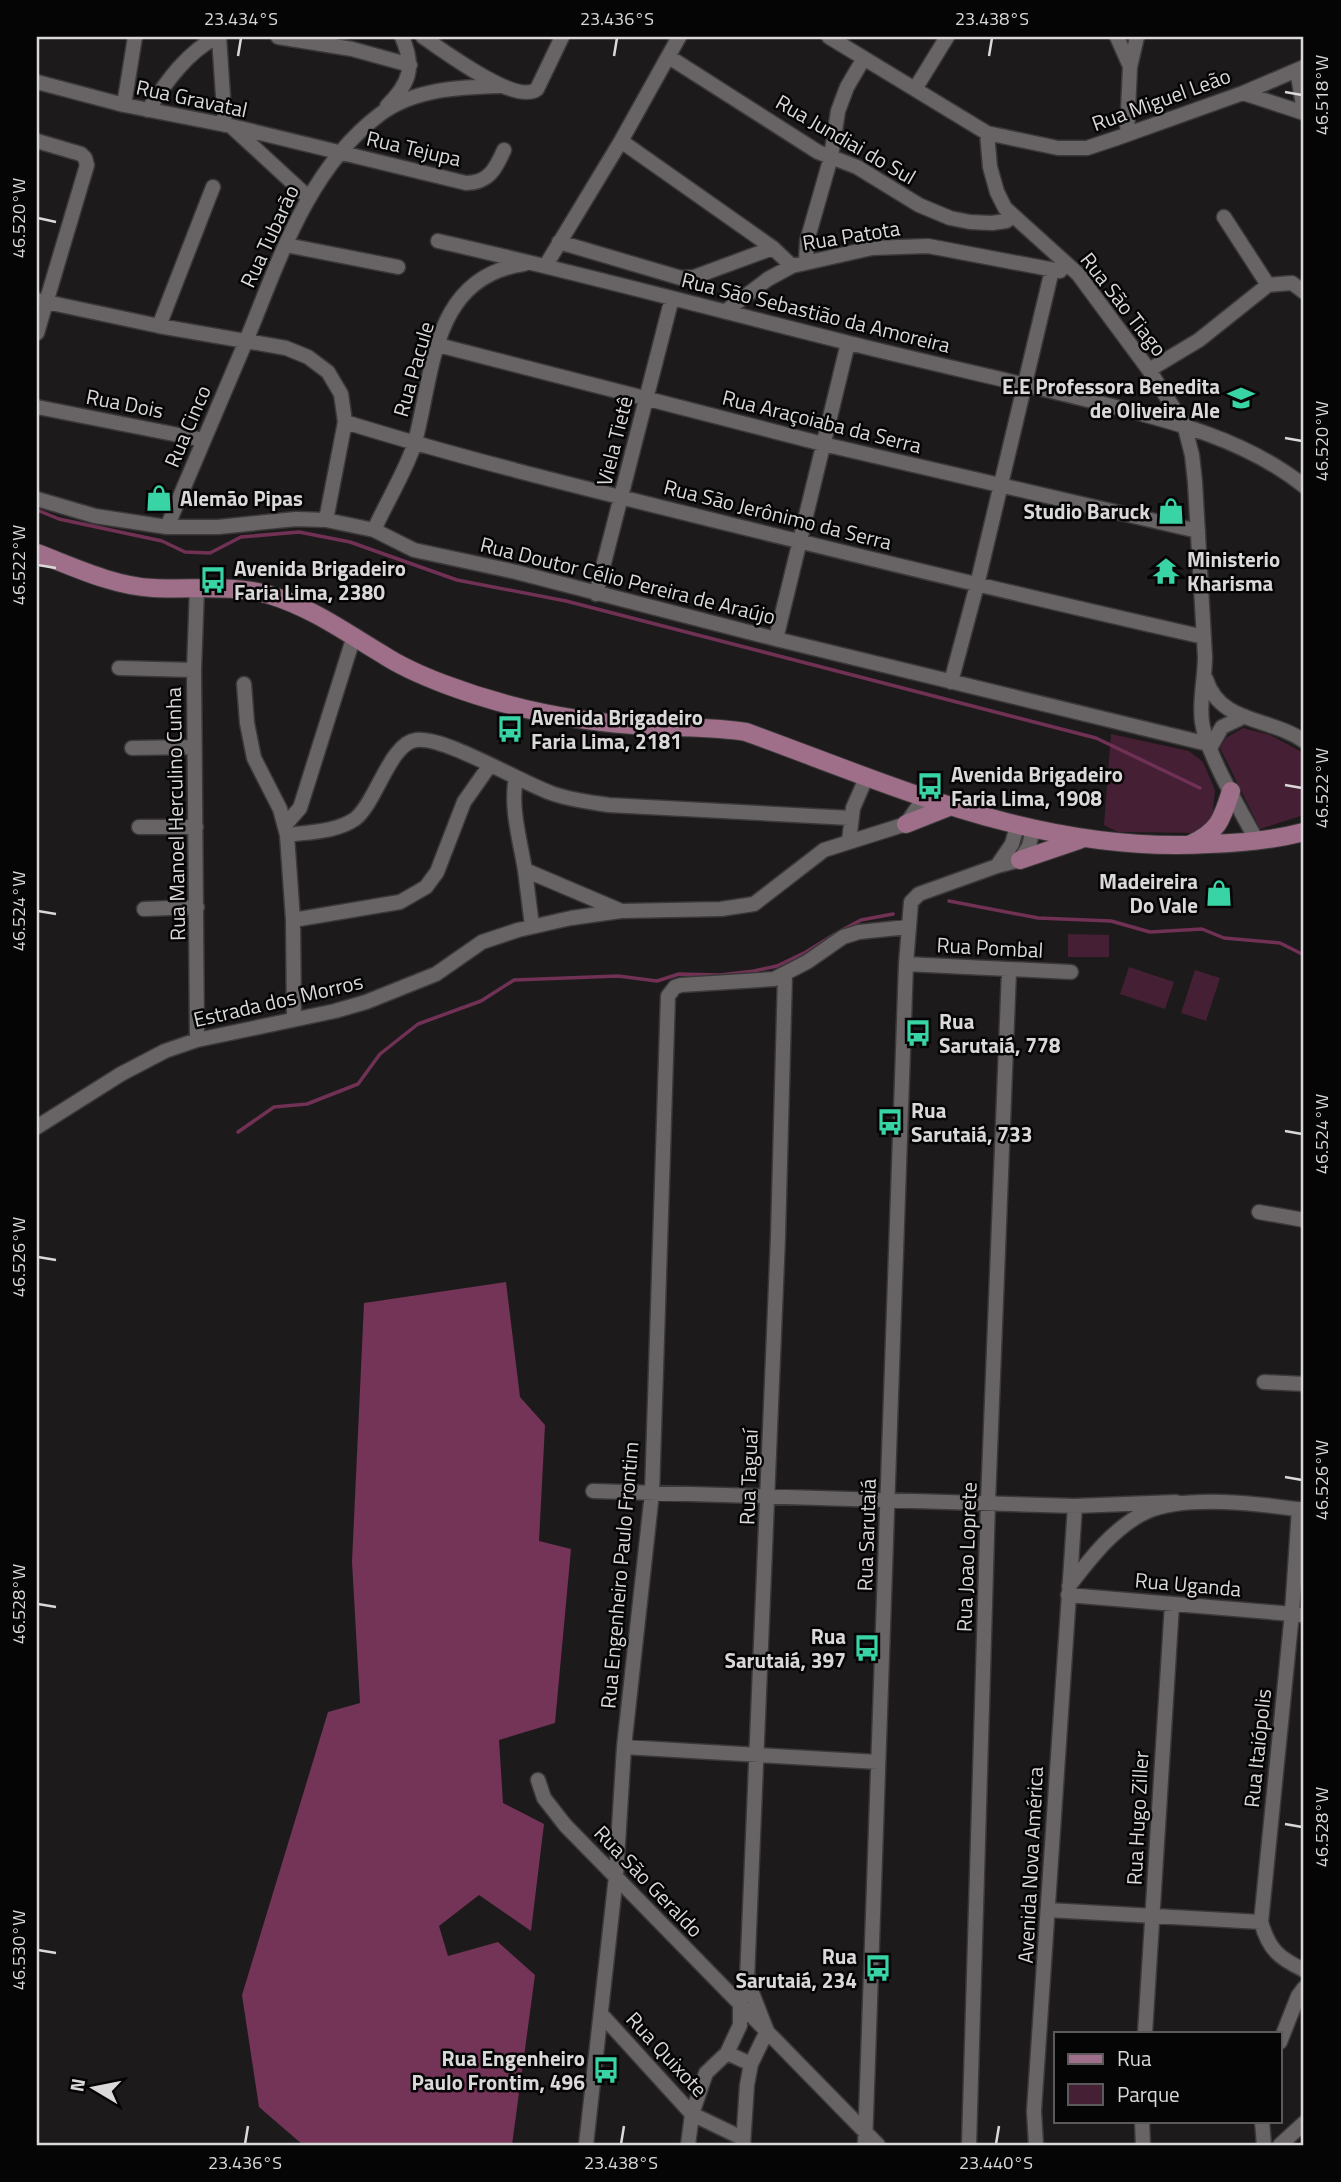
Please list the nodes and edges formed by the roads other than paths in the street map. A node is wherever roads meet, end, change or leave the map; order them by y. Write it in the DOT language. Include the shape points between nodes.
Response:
graph roads {
  1 [pos="135,37"];
  2 [pos="218,37"];
  3 [pos="278,37"];
  4 [pos="401,37"];
  5 [pos="562,37"];
  6 [pos="679,37"];
  7 [pos="829,37"];
  8 [pos="947,37"];
  9 [pos="1117,37"];
  10 [pos="1137,37"];
  11 [pos="425,38"];
  12 [pos="669,57"];
  13 [pos="863,58"];
  14 [pos="410,65"];
  15 [pos="1130,67"];
  16 [pos="1301,68"];
  17 [pos="37,82"];
  18 [pos="500,86"];
  19 [pos="915,89"];
  20 [pos="1243,93"];
  21 [pos="124,105"];
  22 [pos="148,110"];
  23 [pos="1304,112"];
  24 [pos="379,115"];
  25 [pos="228,126"];
  26 [pos="987,133"];
  27 [pos="1127,134"];
  28 [pos="37,141"];
  29 [pos="621,141"];
  30 [pos="504,150"];
  31 [pos="340,152"];
  32 [pos="831,156"];
  33 [pos="213,187"];
  34 [pos="308,197"];
  35 [pos="1013,216"];
  36 [pos="1224,217"];
  37 [pos="438,241"];
  38 [pos="559,242"];
  39 [pos="286,245"];
  40 [pos="773,248"];
  41 [pos="540,264"];
  42 [pos="799,264"];
  43 [pos="398,267"];
  44 [pos="1052,270"];
  45 [pos="1078,274"];
  46 [pos="1268,285"];
  47 [pos="1304,292"];
  48 [pos="672,298"];
  49 [pos="41,301"];
  50 [pos="727,310"];
  51 [pos="159,326"];
  52 [pos="37,333"];
  53 [pos="246,341"];
  54 [pos="848,343"];
  55 [pos="438,345"];
  56 [pos="1149,370"];
  57 [pos="1025,385"];
  58 [pos="646,399"];
  59 [pos="37,407"];
  60 [pos="345,422"];
  61 [pos="1184,424"];
  62 [pos="204,440"];
  63 [pos="414,444"];
  64 [pos="823,444"];
  65 [pos="1001,485"];
  66 [pos="1304,486"];
  67 [pos="621,497"];
  68 [pos="37,499"];
  69 [pos="326,520"];
  70 [pos="167,527"];
  71 [pos="374,530"];
  72 [pos="1198,531"];
  73 [pos="800,541"];
  74 [pos="37,553"];
  75 [pos="977,586"];
  76 [pos="197,588"];
  77 [pos="596,594"];
  78 [pos="354,636"];
  79 [pos="1204,637"];
  80 [pos="776,639"];
  81 [pos="118,668"];
  82 [pos="194,670"];
  83 [pos="1205,677"];
  84 [pos="951,682"];
  85 [pos="244,684"];
  86 [pos="1243,717"];
  87 [pos="1304,721"];
  88 [pos="1300,738"];
  89 [pos="1209,746"];
  90 [pos="194,747"];
  91 [pos="132,748"];
  92 [pos="490,765"];
  93 [pos="867,776"];
  94 [pos="516,777"];
  95 [pos="1231,791"];
  96 [pos="924,798"];
  97 [pos="948,807"];
  98 [pos="850,818"];
  99 [pos="906,824"];
  100 [pos="139,827"];
  101 [pos="196,827"];
  102 [pos="1025,828"];
  103 [pos="286,830"];
  104 [pos="1304,832"];
  105 [pos="1083,839"];
  106 [pos="849,841"];
  107 [pos="1257,841"];
  108 [pos="1188,846"];
  109 [pos="1020,860"];
  110 [pos="997,866"];
  111 [pos="525,870"];
  112 [pos="197,907"];
  113 [pos="144,909"];
  114 [pos="621,911"];
  115 [pos="293,920"];
  116 [pos="532,926"];
  117 [pos="908,927"];
  118 [pos="906,964"];
  119 [pos="1009,971"];
  120 [pos="1071,972"];
  121 [pos="785,975"];
  122 [pos="294,1019"];
  123 [pos="197,1040"];
  124 [pos="37,1127"];
  125 [pos="1259,1212"];
  126 [pos="1304,1220"];
  127 [pos="1264,1382"];
  128 [pos="1304,1384"];
  129 [pos="593,1491"];
  130 [pos="652,1493"];
  131 [pos="768,1498"];
  132 [pos="888,1500"];
  133 [pos="988,1502"];
  134 [pos="1176,1502"];
  135 [pos="1075,1506"];
  136 [pos="1301,1510"];
  137 [pos="1068,1591"];
  138 [pos="1172,1604"];
  139 [pos="1298,1614"];
  140 [pos="624,1747"];
  141 [pos="758,1754"];
  142 [pos="877,1762"];
  143 [pos="538,1780"];
  144 [pos="616,1876"];
  145 [pos="1048,1910"];
  146 [pos="1152,1915"];
  147 [pos="1261,1922"];
  148 [pos="1304,1970"];
  149 [pos="747,1980"];
  150 [pos="1304,1988"];
  151 [pos="740,2004"];
  152 [pos="601,2014"];
  153 [pos="767,2031"];
  154 [pos="1145,2032"];
  155 [pos="1282,2037"];
  156 [pos="727,2053"];
  157 [pos="751,2064"];
  158 [pos="692,2114"];
  159 [pos="1142,2122"];
  160 [pos="1262,2122"];
  161 [pos="1304,2123"];
  162 [pos="865,2138"];
  163 [pos="743,2142"];
  164 [pos="586,2145"];
  165 [pos="688,2145"];
  166 [pos="878,2145"];
  167 [pos="969,2145"];
  168 [pos="1036,2145"];
  169 [pos="1143,2145"];
  170 [pos="1264,2145"];
  171 [pos="1280,2145"];
  1 -- 21 [label="street"];
  2 -- 22 [label="street" via="186,61"];
  2 -- 25 [label="street"];
  3 -- 14 [label="street" via="352,49"];
  4 -- 14 [label="street"];
  5 -- 18 [label="street" via="534,92"];
  6 -- 12 [label="street"];
  7 -- 13 [label="street, Rua Miguel Leão"];
  8 -- 19 [label="street"];
  9 -- 15 [label="street"];
  10 -- 15 [label="street"];
  11 -- 18 [label="street"];
  12 -- 29 [label="street"];
  12 -- 32 [label="street, Rua Jundiai do Sul"];
  13 -- 19 [label="street, Rua Miguel Leão"];
  13 -- 32 [label="street" via="838,111"];
  14 -- 24 [label="street" via="402,90"];
  15 -- 27 [label="street"];
  16 -- 20 [label="street, Rua Miguel Leão"];
  16 -- 23 [label="street"];
  17 -- 21 [label="street, Rua Gravatal"];
  18 -- 24 [label="street" via="422,94"];
  19 -- 26 [label="street, Rua Miguel Leão"];
  20 -- 23 [label="street"];
  20 -- 27 [label="street, Rua Miguel Leão"];
  21 -- 22 [label="street, Rua Gravatal"];
  22 -- 25 [label="street, Rua Gravatal"];
  24 -- 31 [label="street, Rua Tubarão"];
  25 -- 31 [label="street, Rua Gravatal"];
  25 -- 34 [label="street"];
  26 -- 27 [label="street, Rua Miguel Leão" via="1058,148 1087,148"];
  26 -- 35 [label="street, Rua São Tiago" via="997,192"];
  28 -- 49 [label="street" via="75,152 87,165"];
  29 -- 38 [label="street"];
  29 -- 40 [label="street"];
  30 -- 31 [label="street, Rua Tejupa" via="493,172 475,183"];
  31 -- 34 [label="street, Rua Tubarão"];
  32 -- 35 [label="street, Rua Jundiai do Sul" via="950,218 992,223"];
  32 -- 42 [label="street"];
  33 -- 51 [label="street"];
  34 -- 39 [label="street, Rua Tubarão"];
  35 -- 45 [label="street, Rua São Tiago"];
  36 -- 46 [label="street"];
  37 -- 41 [label="street, Rua São Sebastião da Amoreira"];
  38 -- 40 [label="street, Rua Patota" via="681,278"];
  38 -- 41 [label="street"];
  39 -- 43 [label="street"];
  39 -- 53 [label="street, Rua Tubarão"];
  40 -- 42 [label="street"];
  41 -- 48 [label="street, Rua São Sebastião da Amoreira"];
  41 -- 55 [label="street, Rua Pacule" via="490,272 466,290 453,307"];
  42 -- 44 [label="street, Rua Patota" via="872,248 928,246"];
  42 -- 50 [label="street, Rua Patota" via="768,279"];
  44 -- 45 [label="street, Rua Patota"];
  44 -- 57 [label="street"];
  45 -- 56 [label="street, Rua São Tiago"];
  46 -- 47 [label="street" via="1292,283"];
  46 -- 56 [label="street" via="1199,340"];
  48 -- 50 [label="street, Rua São Sebastião da Amoreira"];
  48 -- 58 [label="street, Viela Tietê"];
  49 -- 51 [label="street"];
  49 -- 52 [label="street"];
  50 -- 54 [label="street, Rua São Sebastião da Amoreira"];
  51 -- 53 [label="street"];
  53 -- 60 [label="street" via="286,348 328,372 341,394"];
  53 -- 62 [label="street, Rua Cinco"];
  54 -- 57 [label="street, Rua São Sebastião da Amoreira"];
  54 -- 64 [label="street"];
  55 -- 58 [label="street, Rua Araçoiaba da Serra"];
  55 -- 63 [label="street, Rua Pacule"];
  56 -- 61 [label="street, Rua São Tiago"];
  57 -- 61 [label="street, Rua São Sebastião da Amoreira"];
  57 -- 65 [label="street"];
  58 -- 64 [label="street, Rua Araçoiaba da Serra"];
  58 -- 67 [label="street, Viela Tietê"];
  59 -- 62 [label="street, Rua Dois"];
  60 -- 63 [label="street, Rua São Jerônimo da Serra"];
  60 -- 69 [label="street"];
  61 -- 66 [label="street, Rua São Sebastião da Amoreira" via="1240,448"];
  61 -- 72 [label="street, Rua São Tiago" via="1192,455"];
  62 -- 70 [label="street, Rua Cinco"];
  63 -- 67 [label="street, Rua São Jerônimo da Serra"];
  63 -- 71 [label="street, Rua Pacule"];
  64 -- 65 [label="street, Rua Araçoiaba da Serra"];
  64 -- 73 [label="street"];
  65 -- 72 [label="street, Rua Araçoiaba da Serra"];
  65 -- 75 [label="street"];
  67 -- 73 [label="street, Rua São Jerônimo da Serra"];
  67 -- 77 [label="street, Viela Tietê"];
  68 -- 70 [label="street, Rua Doutor Célio Pereira de Araújo" via="95,516"];
  69 -- 70 [label="street, Rua Doutor Célio Pereira de Araújo"];
  69 -- 71 [label="street, Rua Doutor Célio Pereira de Araújo"];
  71 -- 77 [label="street, Rua Doutor Célio Pereira de Araújo" via="414,550"];
  72 -- 79 [label="street, Rua São Tiago"];
  73 -- 75 [label="street, Rua São Jerônimo da Serra"];
  73 -- 80 [label="street"];
  74 -- 76 [label="main road" via="88,573 150,588"];
  75 -- 79 [label="street, Rua São Jerônimo da Serra"];
  75 -- 84 [label="street"];
  76 -- 78 [label="main road" via="267,595 312,611"];
  76 -- 82 [label="street, Rua Manoel Herculino Cunha"];
  77 -- 80 [label="street, Rua Doutor Célio Pereira de Araújo"];
  78 -- 93 [label="main road" via="443,684 499,702 574,719 746,732"];
  78 -- 103 [label="street" via="300,808"];
  79 -- 83 [label="street, Rua São Tiago"];
  80 -- 84 [label="street, Rua Doutor Célio Pereira de Araújo"];
  81 -- 82 [label="street"];
  82 -- 90 [label="street, Rua Manoel Herculino Cunha"];
  83 -- 86 [label="street" via="1215,699"];
  83 -- 89 [label="street, Rua São Tiago" via="1201,713"];
  84 -- 89 [label="street, Rua Doutor Célio Pereira de Araújo"];
  85 -- 103 [label="street" via="254,758"];
  86 -- 88 [label="street"];
  86 -- 89 [label="street" via="1222,727"];
  87 -- 88 [label="street"];
  89 -- 95 [label="street, Rua São Tiago"];
  90 -- 91 [label="street"];
  90 -- 101 [label="street, Rua Manoel Herculino Cunha"];
  92 -- 94 [label="street"];
  92 -- 103 [label="street" via="432,741 409,742 355,819 334,828"];
  92 -- 115 [label="street" via="464,802 437,872 426,887 400,902"];
  93 -- 96 [label="main road"];
  93 -- 98 [label="street"];
  94 -- 98 [label="street" via="561,796 609,806"];
  94 -- 111 [label="street"];
  95 -- 107 [label="street, Rua São Tiago"];
  95 -- 108 [label="main road" via="1216,829"];
  96 -- 97 [label="main road"];
  96 -- 99 [label="street"];
  97 -- 99 [label="main road"];
  97 -- 102 [label="main road"];
  98 -- 106 [label="street"];
  99 -- 106 [label="street, Estrada dos Morros"];
  100 -- 101 [label="street"];
  101 -- 112 [label="street, Rua Manoel Herculino Cunha"];
  102 -- 105 [label="main road"];
  102 -- 109 [label="street" via="1029,846"];
  102 -- 110 [label="street"];
  103 -- 115 [label="street"];
  104 -- 107 [label="main road"];
  105 -- 108 [label="main road"];
  105 -- 109 [label="main road"];
  106 -- 114 [label="street, Estrada dos Morros" via="812,857 761,900 746,906"];
  107 -- 108 [label="main road"];
  109 -- 110 [label="street"];
  110 -- 117 [label="street, Rua Sarutaiá" via="915,896"];
  111 -- 114 [label="street"];
  111 -- 116 [label="street"];
  112 -- 113 [label="street"];
  112 -- 123 [label="street, Rua Manoel Herculino Cunha"];
  114 -- 116 [label="street, Estrada dos Morros"];
  115 -- 122 [label="street"];
  116 -- 122 [label="street, Estrada dos Morros" via="482,942 436,974 366,1002"];
  117 -- 118 [label="street, Rua Sarutaiá"];
  117 -- 121 [label="street" via="843,937"];
  118 -- 119 [label="street, Rua Pombal"];
  118 -- 132 [label="street, Rua Sarutaiá"];
  119 -- 120 [label="street, Rua Pombal"];
  119 -- 133 [label="street, Rua Joao Loprete"];
  121 -- 130 [label="street, Rua Engenheiro Paulo Frontim" via="760,981 681,985 668,996"];
  121 -- 131 [label="street, Rua Taguaí"];
  122 -- 123 [label="street, Estrada dos Morros"];
  123 -- 124 [label="street, Estrada dos Morros" via="143,1061"];
  125 -- 126 [label="street"];
  127 -- 128 [label="street"];
  129 -- 130 [label="street"];
  130 -- 131 [label="street"];
  130 -- 140 [label="street, Rua Engenheiro Paulo Frontim"];
  131 -- 132 [label="street"];
  131 -- 141 [label="street, Rua Taguaí"];
  132 -- 133 [label="street"];
  132 -- 142 [label="street, Rua Sarutaiá"];
  133 -- 135 [label="street"];
  133 -- 167 [label="street, Rua Joao Loprete"];
  134 -- 135 [label="street"];
  134 -- 136 [label="street"];
  134 -- 137 [label="street" via="1131,1521 1099,1550"];
  135 -- 137 [label="street, Avenida Nova América"];
  136 -- 139 [label="street, Rua Itaiópolis"];
  137 -- 138 [label="street, Rua Uganda"];
  137 -- 145 [label="street, Avenida Nova América"];
  138 -- 139 [label="street, Rua Uganda"];
  138 -- 146 [label="street, Rua Hugo Ziller"];
  139 -- 147 [label="street, Rua Itaiópolis"];
  140 -- 141 [label="street"];
  140 -- 144 [label="street, Rua Engenheiro Paulo Frontim"];
  141 -- 142 [label="street"];
  141 -- 149 [label="street, Rua Taguaí"];
  142 -- 162 [label="street, Rua Sarutaiá"];
  143 -- 144 [label="street, Rua São Geraldo" via="544,1798 565,1825"];
  144 -- 151 [label="street, Rua São Geraldo"];
  144 -- 152 [label="street, Rua Engenheiro Paulo Frontim"];
  145 -- 146 [label="street"];
  145 -- 168 [label="street, Avenida Nova América" via="1034,2111"];
  146 -- 147 [label="street"];
  146 -- 154 [label="street, Rua Hugo Ziller"];
  147 -- 148 [label="street" via="1273,1950"];
  149 -- 151 [label="street, Rua Taguaí"];
  149 -- 153 [label="street, Rua Taguaí"];
  150 -- 155 [label="street"];
  151 -- 153 [label="street, Rua São Geraldo"];
  151 -- 156 [label="street" via="740,2025"];
  152 -- 158 [label="street, Rua Quixote"];
  152 -- 164 [label="street, Rua Engenheiro Paulo Frontim"];
  153 -- 157 [label="street"];
  153 -- 162 [label="street, Rua São Geraldo"];
  156 -- 157 [label="street"];
  156 -- 158 [label="street" via="706,2073"];
  157 -- 163 [label="street"];
  158 -- 163 [label="street, Rua Quixote"];
  158 -- 165 [label="street"];
  159 -- 169 [label="street"];
  160 -- 170 [label="street"];
  161 -- 171 [label="street"];
  162 -- 166 [label="street, Rua São Geraldo"];
}
